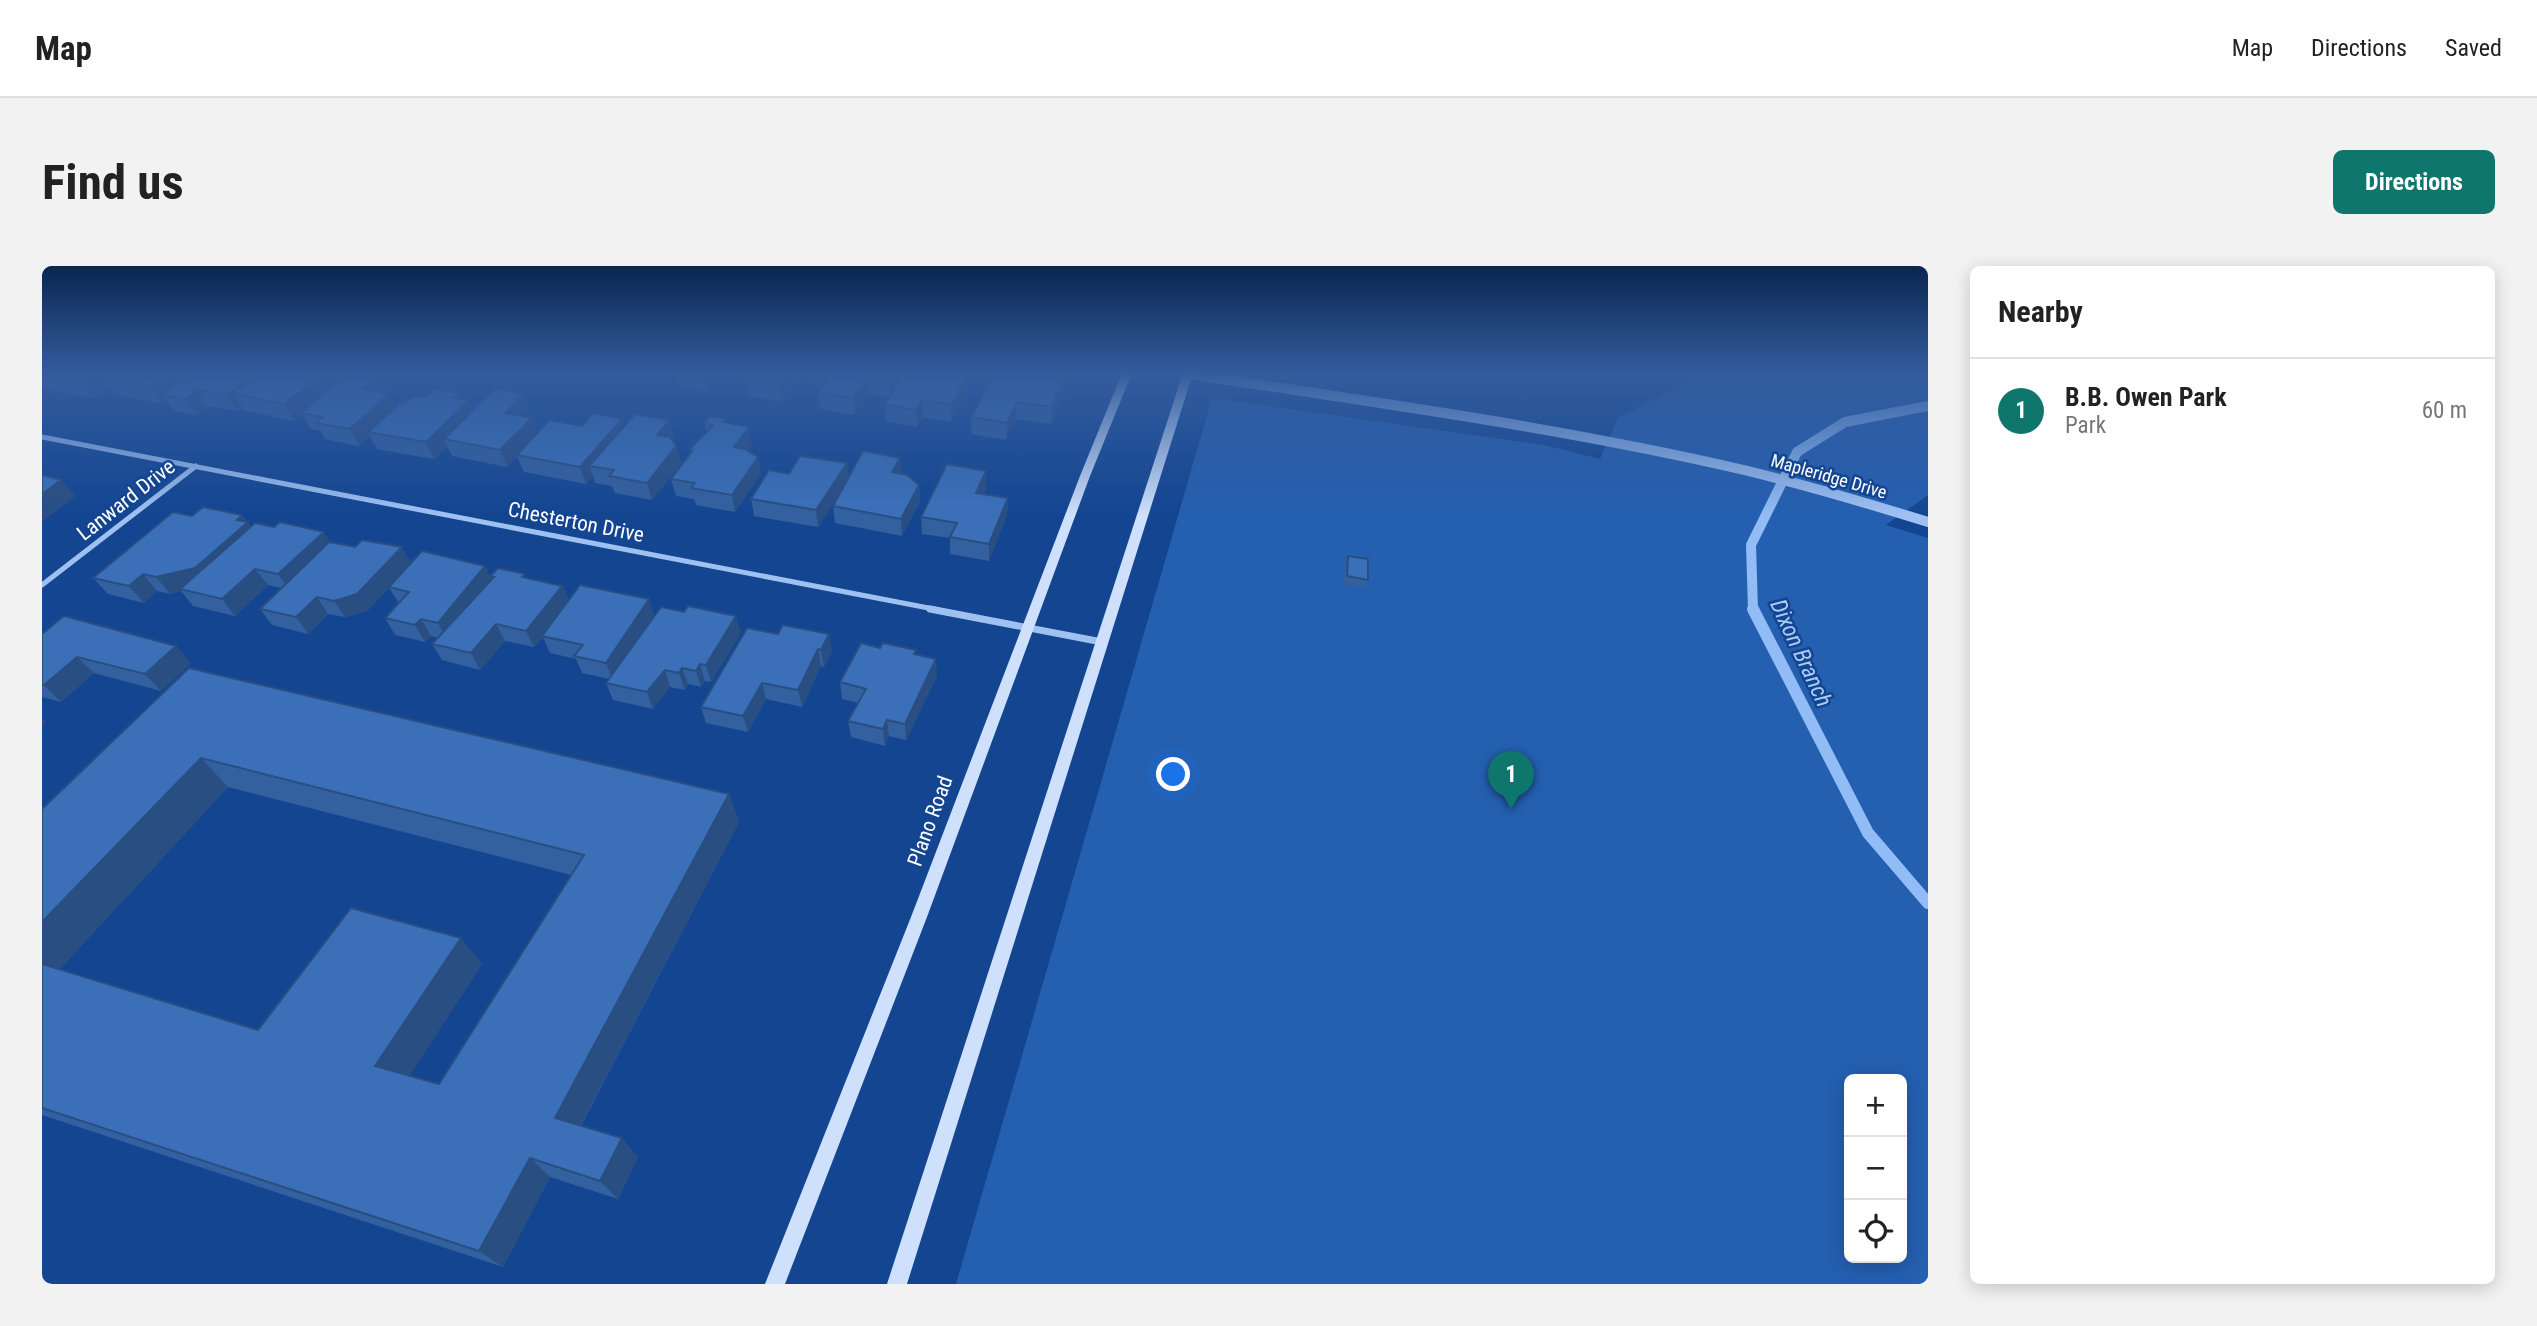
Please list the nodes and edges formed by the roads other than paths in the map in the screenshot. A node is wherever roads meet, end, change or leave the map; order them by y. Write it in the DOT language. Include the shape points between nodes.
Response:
graph roads {
  1 [pos="1109,421"];
  2 [pos="1171,421"];
  3 [pos="1489,421"];
  4 [pos="42,437"];
  5 [pos="1690,456"];
  6 [pos="196,466"];
  7 [pos="1928,522"];
  8 [pos="42,585"];
  9 [pos="1028,628"];
  10 [pos="1102,642"];
  11 [pos="775,1284"];
  12 [pos="897,1284"];
  1 -- 9 [label="main road, Plano Road"];
  2 -- 10 [label="main road"];
  3 -- 5 [label="street, Mapleridge Drive"];
  4 -- 6 [label="street, Chesterton Drive"];
  5 -- 7 [label="street, Mapleridge Drive"];
  6 -- 8 [label="street, Lanward Drive"];
  6 -- 9 [label="street, Chesterton Drive"];
  9 -- 10 [label="street, Chesterton Drive"];
  9 -- 11 [label="main road, Plano Road"];
  10 -- 12 [label="main road"];
}
